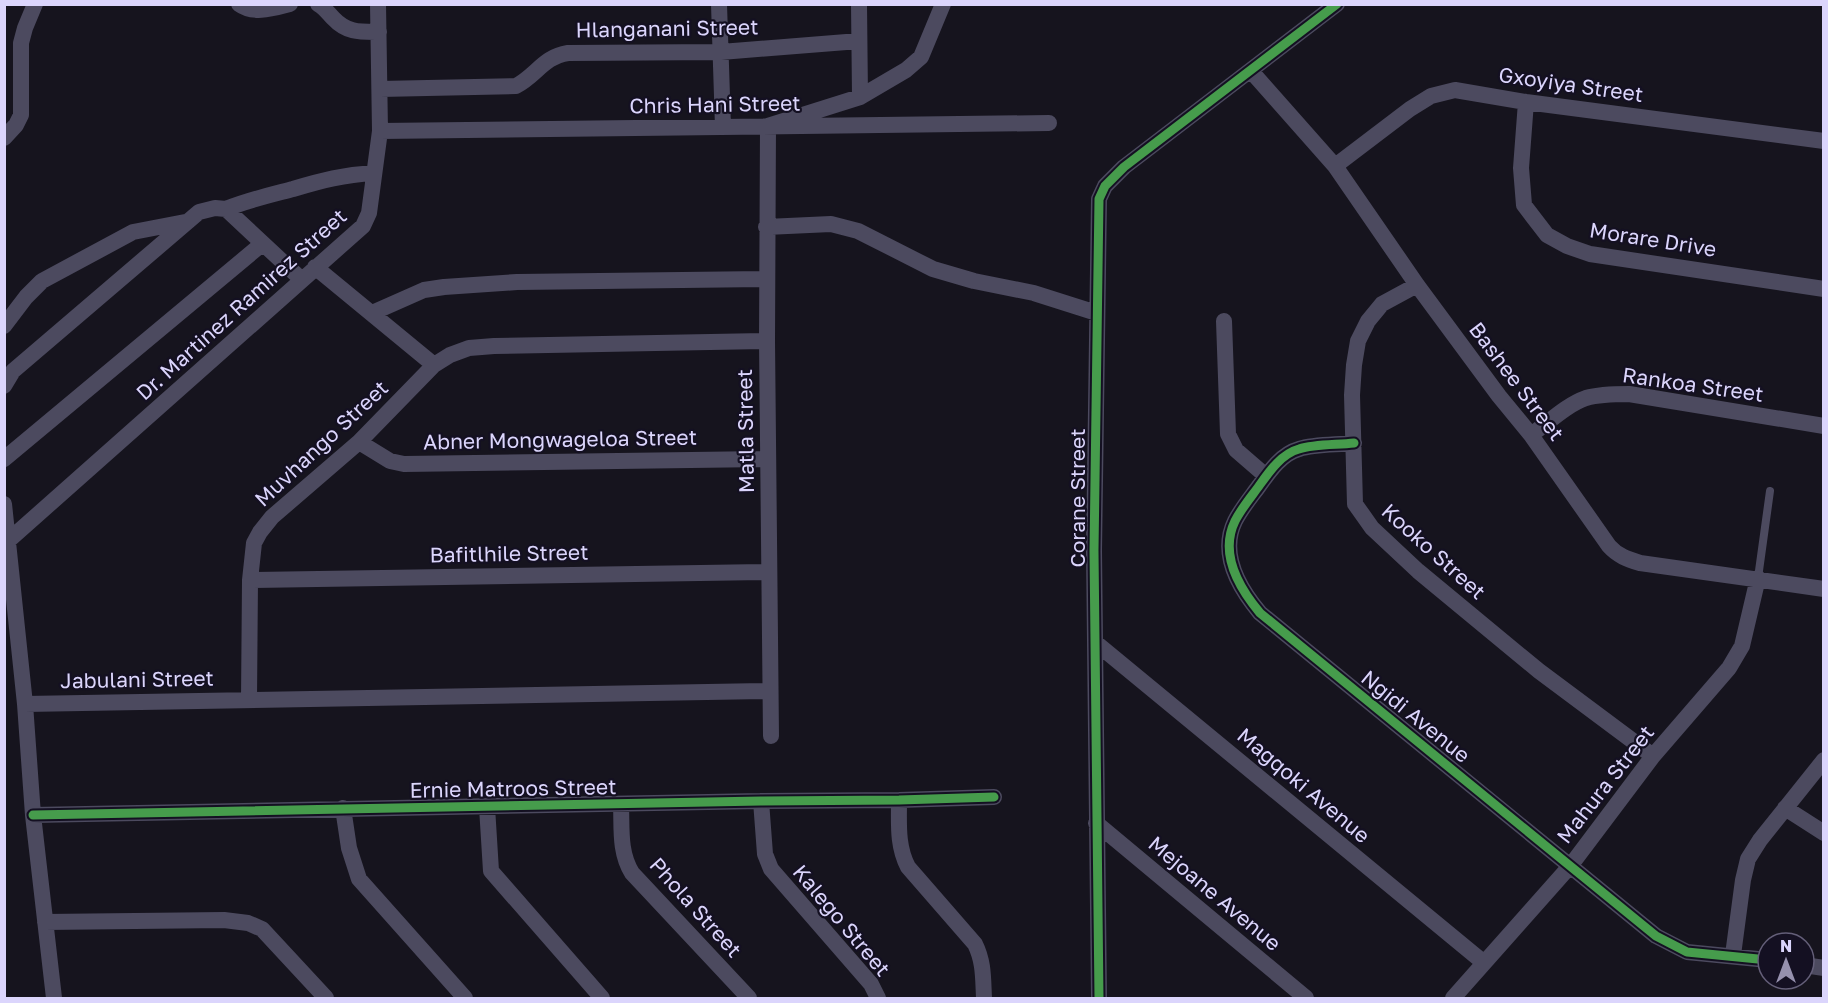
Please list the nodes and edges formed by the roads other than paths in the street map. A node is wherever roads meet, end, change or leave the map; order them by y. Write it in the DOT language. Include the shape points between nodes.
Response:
graph roads {
  1 [pos="34,4"];
  2 [pos="239,4"];
  3 [pos="290,4"];
  4 [pos="318,4"];
  5 [pos="378,4"];
  6 [pos="719,4"];
  7 [pos="859,4"];
  8 [pos="943,4"];
  9 [pos="1337,4"];
  10 [pos="379,32"];
  11 [pos="859,41"];
  12 [pos="721,52"];
  13 [pos="1251,71"];
  14 [pos="380,89"];
  15 [pos="860,97"];
  16 [pos="1526,102"];
  17 [pos="1049,123"];
  18 [pos="768,126"];
  19 [pos="723,127"];
  20 [pos="380,131"];
  21 [pos="4,138"];
  22 [pos="1824,141"];
  23 [pos="1335,166"];
  24 [pos="375,173"];
  25 [pos="226,209"];
  26 [pos="186,222"];
  27 [pos="766,227"];
  28 [pos="262,244"];
  29 [pos="315,267"];
  30 [pos="301,279"];
  31 [pos="767,279"];
  32 [pos="1417,285"];
  33 [pos="1824,289"];
  34 [pos="1097,312"];
  35 [pos="372,313"];
  36 [pos="1224,321"];
  37 [pos="4,326"];
  38 [pos="766,341"];
  39 [pos="434,365"];
  40 [pos="4,386"];
  41 [pos="1824,426"];
  42 [pos="1531,435"];
  43 [pos="359,442"];
  44 [pos="1354,443"];
  45 [pos="4,459"];
  46 [pos="768,459"];
  47 [pos="1266,476"];
  48 [pos="1770,491"];
  49 [pos="5,512"];
  50 [pos="9,540"];
  51 [pos="769,572"];
  52 [pos="1758,578"];
  53 [pos="250,580"];
  54 [pos="1824,589"];
  55 [pos="10,602"];
  56 [pos="1096,643"];
  57 [pos="770,691"];
  58 [pos="249,699"];
  59 [pos="25,704"];
  60 [pos="771,736"];
  61 [pos="1653,756"];
  62 [pos="1824,760"];
  63 [pos="994,797"];
  64 [pos="898,800"];
  65 [pos="761,801"];
  66 [pos="621,804"];
  67 [pos="487,807"];
  68 [pos="343,808"];
  69 [pos="1785,808"];
  70 [pos="33,815"];
  71 [pos="1096,823"];
  72 [pos="1824,833"];
  73 [pos="1571,865"];
  74 [pos="45,922"];
  75 [pos="1733,956"];
  76 [pos="1756,959"];
  77 [pos="1484,962"];
  78 [pos="1100,997"];
  79 [pos="54,999"];
  80 [pos="326,999"];
  81 [pos="465,999"];
  82 [pos="602,999"];
  83 [pos="749,999"];
  84 [pos="878,999"];
  85 [pos="984,999"];
  86 [pos="1306,999"];
  87 [pos="1453,999"];
  1 -- 21 [label="street" via="21,42 21,115"];
  2 -- 3 [label="street" via="255,10"];
  4 -- 10 [label="street" via="345,29"];
  5 -- 10 [label="street, Dr. Martinez Ramirez Street"];
  6 -- 12 [label="street"];
  7 -- 11 [label="street"];
  8 -- 15 [label="street" via="921,57"];
  9 -- 13 [label="street, Corane Street"];
  10 -- 14 [label="street, Dr. Martinez Ramirez Street"];
  11 -- 12 [label="street, Hlanganani Street"];
  11 -- 15 [label="street"];
  12 -- 14 [label="street, Hlanganani Street" via="568,53 552,56 516,86"];
  12 -- 19 [label="street"];
  13 -- 23 [label="street, Bashee Street"];
  13 -- 34 [label="street, Corane Street" via="1124,167 1105,186 1099,199"];
  14 -- 20 [label="street, Dr. Martinez Ramirez Street"];
  15 -- 18 [label="street"];
  16 -- 22 [label="street, Gxoyiya Street"];
  16 -- 23 [label="street, Gxoyiya Street" via="1455,90 1431,96"];
  16 -- 33 [label="street, Morare Drive" via="1521,168 1524,205 1547,235 1590,254"];
  17 -- 18 [label="street, Chris Hani Street"];
  18 -- 19 [label="street, Chris Hani Street"];
  18 -- 27 [label="street, Matla Street"];
  19 -- 20 [label="street, Chris Hani Street"];
  20 -- 24 [label="street, Dr. Martinez Ramirez Street"];
  23 -- 32 [label="street, Bashee Street"];
  24 -- 25 [label="street" via="314,182"];
  24 -- 29 [label="street, Dr. Martinez Ramirez Street" via="363,226"];
  25 -- 26 [label="street" via="199,212"];
  25 -- 28 [label="street"];
  26 -- 37 [label="street" via="133,232 42,281"];
  26 -- 40 [label="street" via="13,371"];
  27 -- 31 [label="street, Matla Street"];
  27 -- 34 [label="street" via="831,224 858,231 933,269"];
  28 -- 30 [label="street"];
  28 -- 45 [label="street"];
  29 -- 30 [label="street, Dr. Martinez Ramirez Street"];
  29 -- 35 [label="street"];
  30 -- 50 [label="street, Dr. Martinez Ramirez Street"];
  31 -- 35 [label="street" via="517,282 444,287 424,290"];
  31 -- 38 [label="street, Matla Street"];
  32 -- 42 [label="street, Bashee Street"];
  32 -- 44 [label="street, Kooko Street" via="1382,304 1358,340 1352,395"];
  34 -- 56 [label="street, Corane Street"];
  35 -- 39 [label="street"];
  36 -- 47 [label="street" via="1228,434 1236,450"];
  38 -- 39 [label="street, Muvhango Street" via="494,346 469,348"];
  38 -- 46 [label="street, Matla Street"];
  39 -- 43 [label="street, Muvhango Street"];
  41 -- 42 [label="street, Rankoa Street" via="1612,394 1573,404"];
  42 -- 52 [label="street, Bashee Street" via="1616,554 1640,563"];
  43 -- 46 [label="street, Abner Mongwageloa Street" via="390,461 404,464"];
  43 -- 53 [label="street, Muvhango Street" via="272,517 260,532 254,543"];
  44 -- 47 [label="street, Ngidi Avenue" via="1298,449 1279,460"];
  44 -- 61 [label="street, Kooko Street" via="1355,504 1372,528 1539,671"];
  46 -- 51 [label="street, Matla Street"];
  47 -- 73 [label="street, Ngidi Avenue" via="1234,521 1229,543 1236,581 1246,597 1260,614"];
  48 -- 52 [label="lane"];
  49 -- 50 [label="street"];
  50 -- 55 [label="street"];
  51 -- 53 [label="street, Bafitlhile Street"];
  51 -- 57 [label="street, Matla Street"];
  52 -- 54 [label="street, Bashee Street"];
  52 -- 61 [label="street, Mahura Street" via="1748,628 1737,656"];
  53 -- 58 [label="street, Muvhango Street"];
  55 -- 59 [label="street"];
  56 -- 71 [label="street, Corane Street"];
  56 -- 77 [label="street, Magqoki Avenue"];
  57 -- 58 [label="street"];
  57 -- 60 [label="street, Matla Street"];
  58 -- 59 [label="street, Jabulani Street"];
  59 -- 70 [label="street"];
  61 -- 73 [label="street, Mahura Street"];
  62 -- 69 [label="street"];
  63 -- 64 [label="street, Ernie Matroos Street"];
  64 -- 65 [label="street, Ernie Matroos Street"];
  64 -- 85 [label="street" via="899,847 908,867 975,944 983,969"];
  65 -- 66 [label="street, Ernie Matroos Street"];
  65 -- 84 [label="street, Kalego Street" via="765,854 771,870 872,984"];
  66 -- 67 [label="street, Ernie Matroos Street"];
  66 -- 83 [label="street, Phola Street" via="622,848 629,867"];
  67 -- 68 [label="street, Ernie Matroos Street"];
  67 -- 82 [label="street" via="490,871"];
  68 -- 70 [label="street, Ernie Matroos Street"];
  68 -- 81 [label="street" via="348,848 359,879"];
  69 -- 72 [label="street"];
  69 -- 75 [label="street" via="1748,859"];
  70 -- 74 [label="street"];
  71 -- 78 [label="street, Corane Street"];
  71 -- 86 [label="street, Mejoane Avenue"];
  73 -- 75 [label="street, Ngidi Avenue" via="1673,946 1687,952"];
  73 -- 77 [label="street, Mahura Street"];
  74 -- 79 [label="street"];
  74 -- 80 [label="street" via="248,923 262,929"];
  75 -- 76 [label="street, Ngidi Avenue"];
  77 -- 87 [label="street, Mahura Street"];
}
